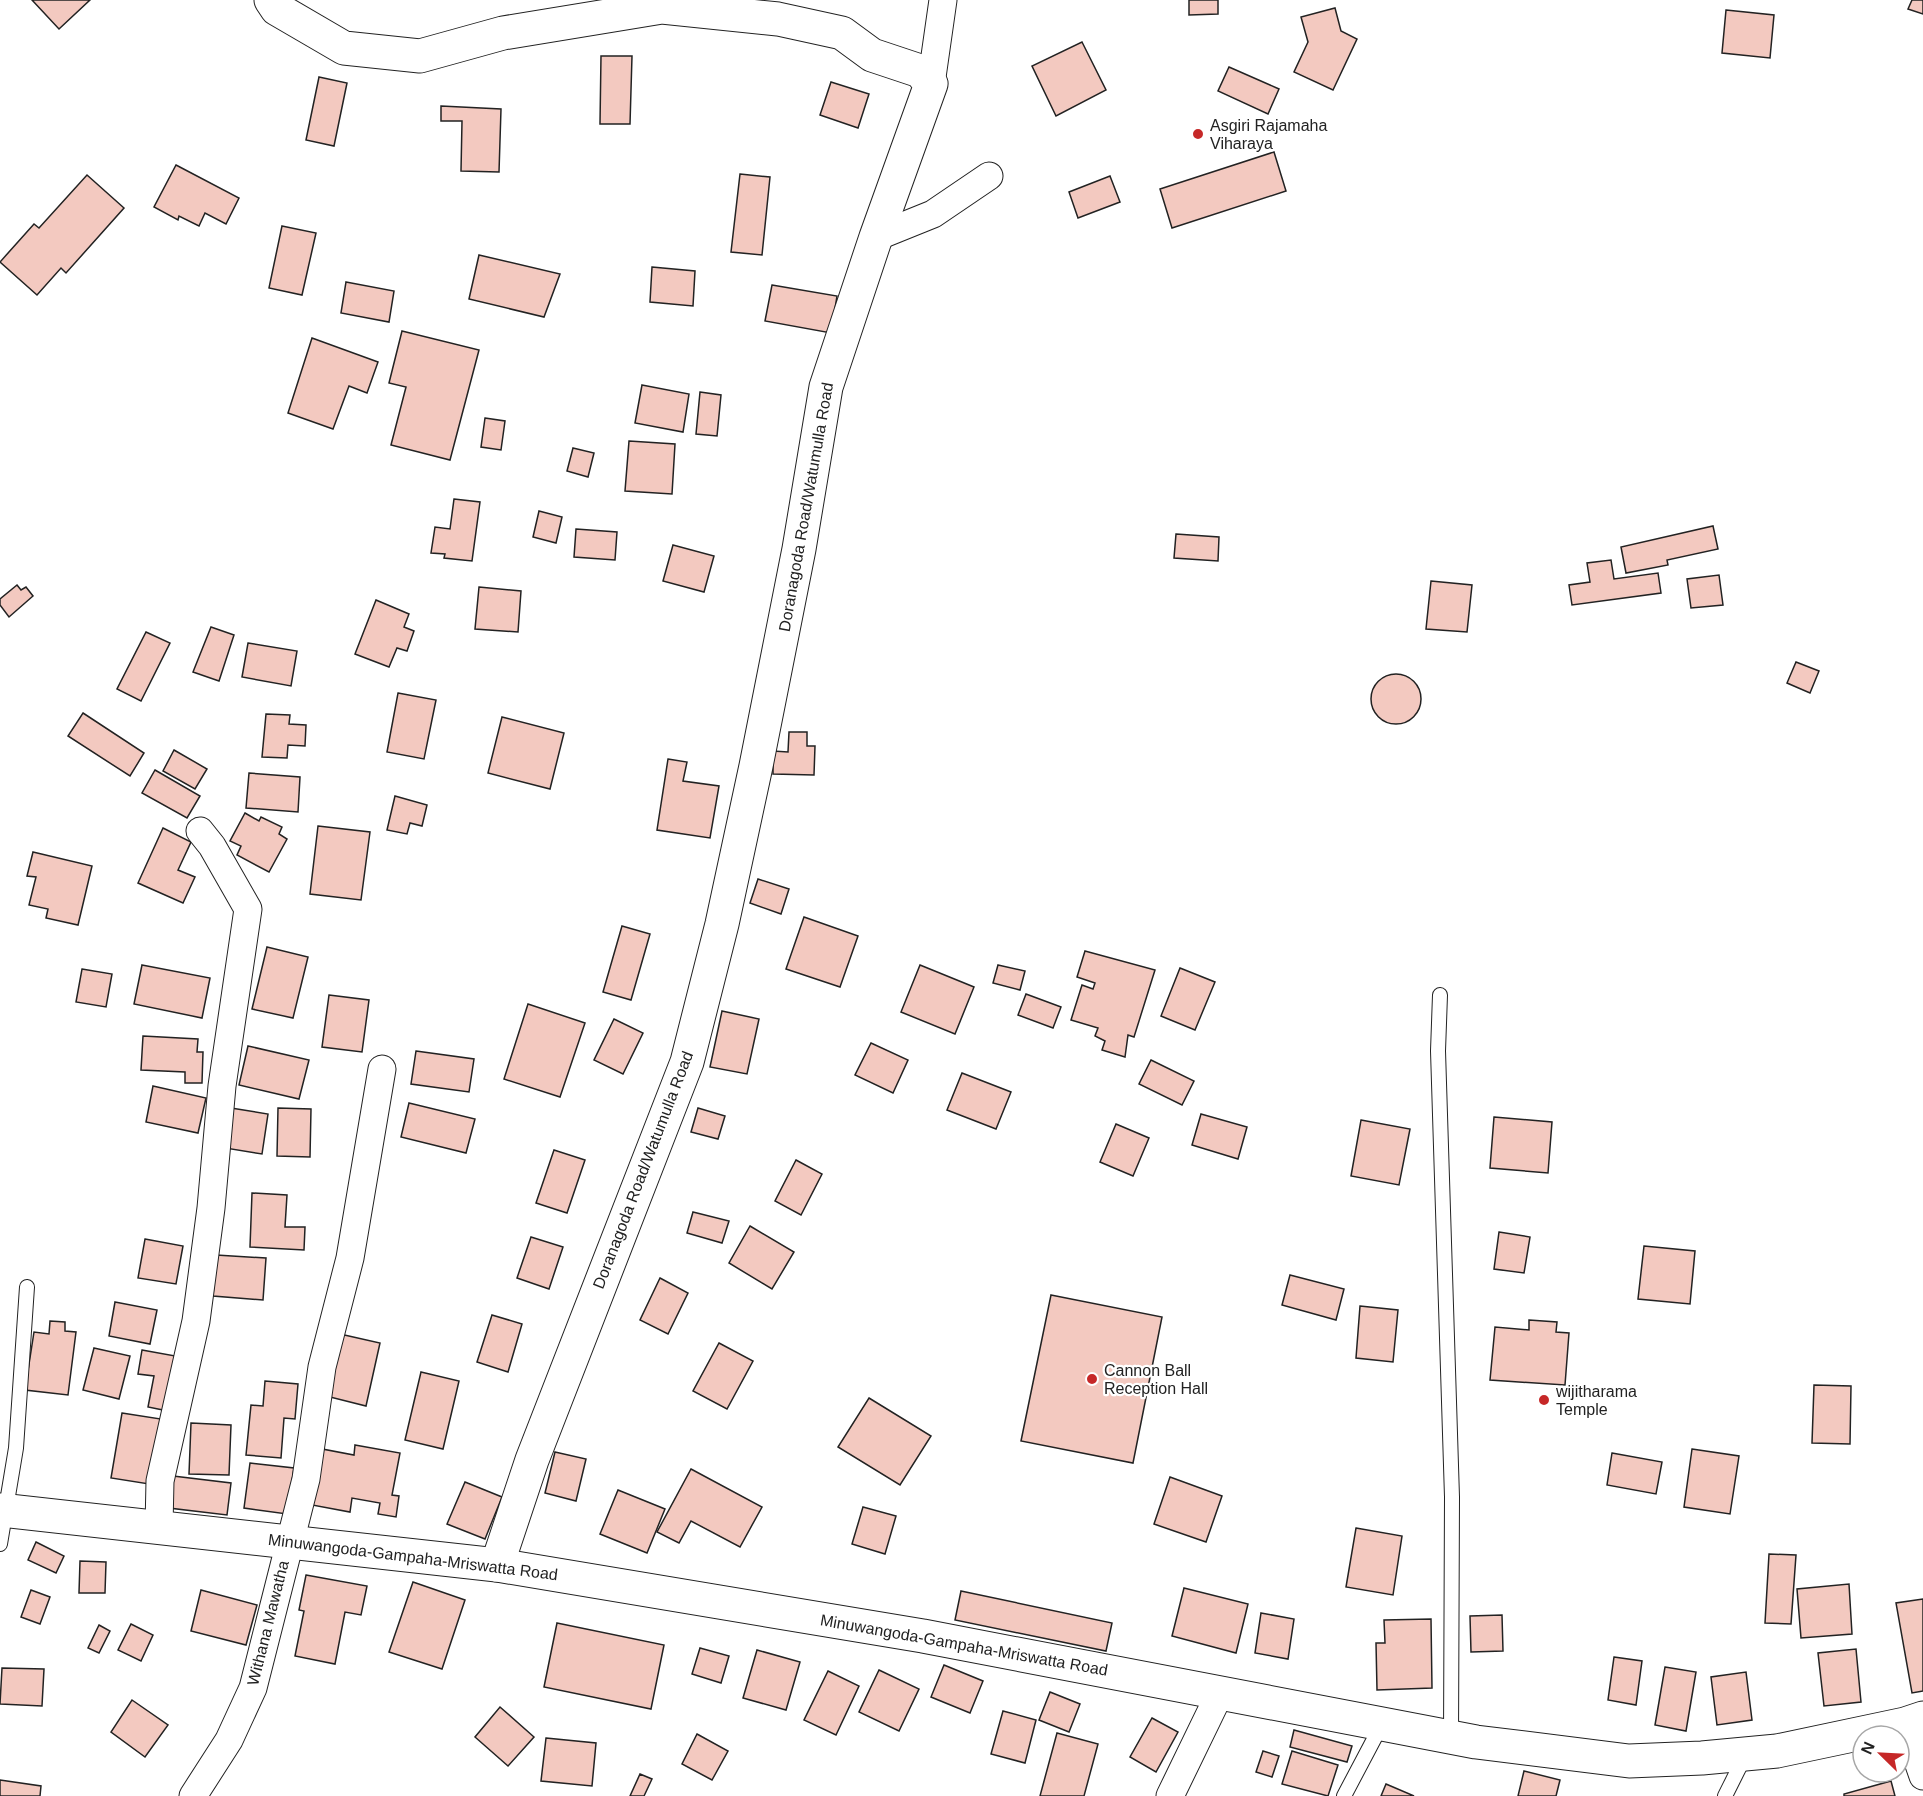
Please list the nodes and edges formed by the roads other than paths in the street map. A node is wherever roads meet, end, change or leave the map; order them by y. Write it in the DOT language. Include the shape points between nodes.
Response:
graph roads {
  1 [pos="272,0"];
  2 [pos="943,0"];
  3 [pos="638,6"];
  4 [pos="931,84"];
  5 [pos="989,176"];
  6 [pos="876,237"];
  7 [pos="200,831"];
  8 [pos="1440,995"];
  9 [pos="382,1069"];
  10 [pos="27,1287"];
  11 [pos="4,1512"];
  12 [pos="159,1527"];
  13 [pos="288,1543"];
  14 [pos="0,1544"];
  15 [pos="497,1565"];
  16 [pos="1220,1693"];
  17 [pos="1914,1721"];
  18 [pos="1382,1724"];
  19 [pos="1451,1738"];
  20 [pos="1746,1754"];
  21 [pos="1923,1776"];
  22 [pos="193,1796"];
  23 [pos="1170,1796"];
  24 [pos="1344,1796"];
  25 [pos="1725,1796"];
  1 -- 3 [label="street" via="277,9 344,48 420,56 503,33"];
  2 -- 4 [label="street"];
  3 -- 4 [label="street" via="778,19 842,33 872,55 920,71"];
  4 -- 6 [label="street, Doranagoda Road/Watumulla Road"];
  5 -- 6 [label="street" via="933,214"];
  6 -- 15 [label="street, Doranagoda Road/Watumulla Road" via="826,387 756,766 687,1062 532,1460"];
  7 -- 12 [label="street" via="248,909 222,1086 212,1208 196,1321 160,1481"];
  8 -- 19 [label="lane" via="1438,1051 1452,1497"];
  9 -- 13 [label="street, Withana Mawatha" via="350,1258 322,1367 306,1479"];
  10 -- 11 [label="lane" via="16,1448"];
  11 -- 12 [label="street, Minuwangoda-Gampaha-Mriswatta Road"];
  11 -- 14 [label="lane"];
  12 -- 13 [label="street, Minuwangoda-Gampaha-Mriswatta Road"];
  13 -- 15 [label="street, Minuwangoda-Gampaha-Mriswatta Road"];
  13 -- 22 [label="street, Withana Mawatha" via="252,1688 229,1740"];
  15 -- 16 [label="street, Minuwangoda-Gampaha-Mriswatta Road" via="923,1636"];
  16 -- 18 [label="street, Minuwangoda-Gampaha-Mriswatta Road"];
  16 -- 23 [label="street"];
  17 -- 20 [label="street, Minuwangoda-Gampaha-Mriswatta Road" via="1777,1751"];
  17 -- 21 [label="street"];
  18 -- 19 [label="street, Minuwangoda-Gampaha-Mriswatta Road"];
  18 -- 24 [label="lane"];
  19 -- 20 [label="street, Minuwangoda-Gampaha-Mriswatta Road" via="1629,1761"];
  20 -- 25 [label="lane"];
}
